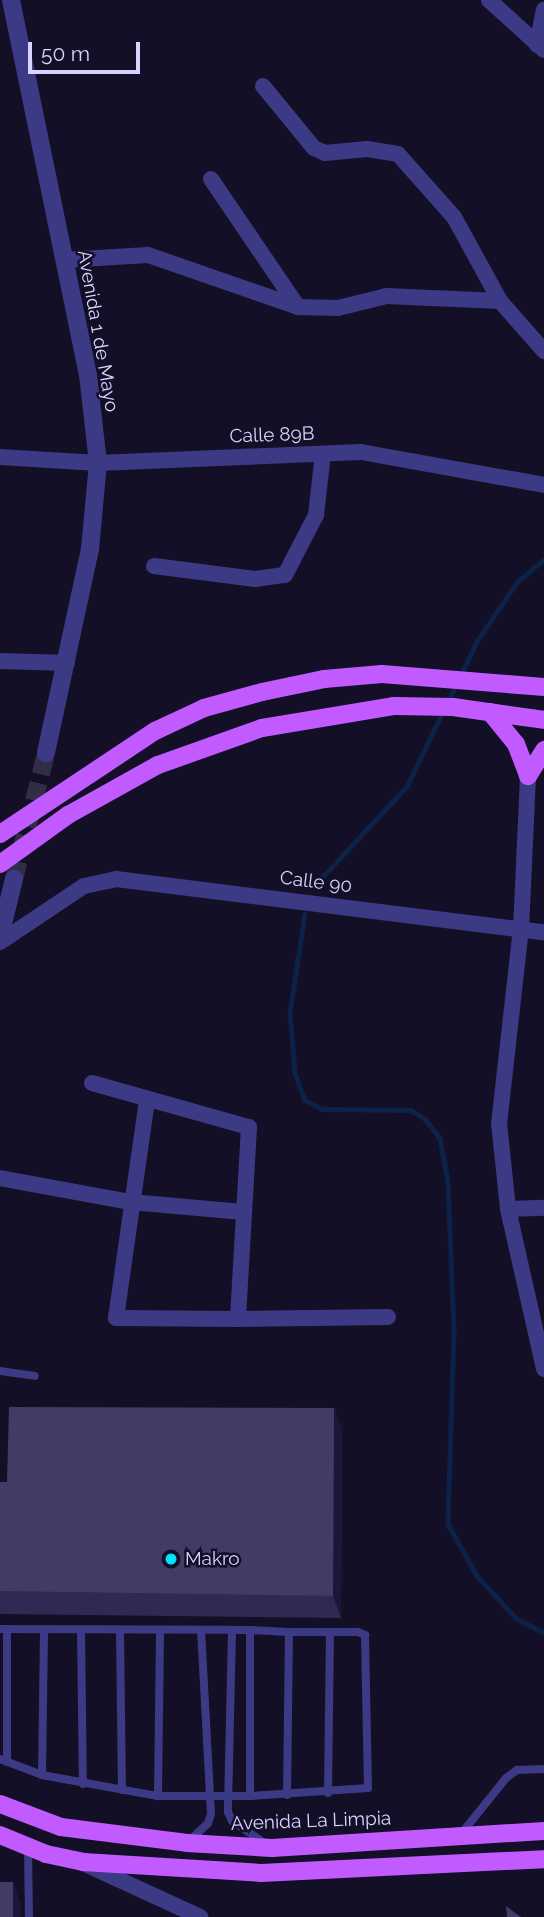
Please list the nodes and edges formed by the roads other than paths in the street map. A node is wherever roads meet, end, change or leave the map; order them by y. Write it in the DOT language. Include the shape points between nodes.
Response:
graph roads {
  1 [pos="11,0"];
  2 [pos="489,0"];
  3 [pos="544,10"];
  4 [pos="540,47"];
  5 [pos="263,86"];
  6 [pos="211,179"];
  7 [pos="64,260"];
  8 [pos="500,301"];
  9 [pos="298,307"];
  10 [pos="544,351"];
  11 [pos="323,454"];
  12 [pos="0,457"];
  13 [pos="98,463"];
  14 [pos="544,485"];
  15 [pos="154,566"];
  16 [pos="0,661"];
  17 [pos="67,663"];
  18 [pos="544,687"];
  19 [pos="490,712"];
  20 [pos="542,720"];
  21 [pos="544,750"];
  22 [pos="46,753"];
  23 [pos="528,776"];
  24 [pos="7,829"];
  25 [pos="0,863"];
  26 [pos="14,878"];
  27 [pos="521,928"];
  28 [pos="544,932"];
  29 [pos="0,939"];
  30 [pos="92,1083"];
  31 [pos="148,1101"];
  32 [pos="0,1178"];
  33 [pos="131,1202"];
  34 [pos="544,1208"];
  35 [pos="508,1209"];
  36 [pos="243,1212"];
  37 [pos="388,1317"];
  38 [pos="238,1320"];
  39 [pos="544,1369"];
  40 [pos="0,1371"];
  41 [pos="35,1376"];
  42 [pos="3,1629"];
  43 [pos="44,1629"];
  44 [pos="81,1630"];
  45 [pos="120,1630"];
  46 [pos="160,1630"];
  47 [pos="201,1630"];
  48 [pos="232,1630"];
  49 [pos="250,1630"];
  50 [pos="289,1632"];
  51 [pos="330,1632"];
  52 [pos="4,1760"];
  53 [pos="544,1769"];
  54 [pos="42,1775"];
  55 [pos="83,1784"];
  56 [pos="122,1790"];
  57 [pos="328,1793"];
  58 [pos="287,1795"];
  59 [pos="158,1796"];
  60 [pos="250,1796"];
  61 [pos="206,1797"];
  62 [pos="228,1797"];
  63 [pos="0,1804"];
  64 [pos="544,1831"];
  65 [pos="0,1835"];
  66 [pos="459,1836"];
  67 [pos="187,1843"];
  68 [pos="28,1847"];
  69 [pos="271,1848"];
  70 [pos="544,1858"];
  71 [pos="83,1863"];
  72 [pos="29,1917"];
  73 [pos="200,1917"];
  1 -- 7 [label="street, Avenida 1 de Mayo"];
  2 -- 4 [label="street"];
  3 -- 4 [label="street"];
  5 -- 8 [label="street" via="314,148 325,153 367,149 398,154 454,217"];
  6 -- 9 [label="street"];
  7 -- 9 [label="street" via="148,255"];
  7 -- 13 [label="street, Avenida 1 de Mayo" via="88,374"];
  8 -- 9 [label="street" via="386,296 338,308"];
  8 -- 10 [label="street"];
  11 -- 13 [label="street, Calle 89B"];
  11 -- 14 [label="street, Calle 89B" via="361,453"];
  11 -- 15 [label="street" via="316,515 285,575 255,579"];
  12 -- 13 [label="street, Calle 89B"];
  13 -- 17 [label="street, Avenida 1 de Mayo" via="90,549"];
  16 -- 17 [label="street"];
  17 -- 22 [label="street, Avenida 1 de Mayo"];
  18 -- 24 [label="main road" via="382,674 324,679 262,692 204,708 155,731"];
  19 -- 20 [label="main road"];
  19 -- 23 [label="main road" via="516,744"];
  19 -- 25 [label="main road" via="435,707 349,711 262,728 158,765 68,815"];
  21 -- 23 [label="main road"];
  23 -- 27 [label="street"];
  26 -- 29 [label="street"];
  27 -- 28 [label="street, Calle 90"];
  27 -- 29 [label="street, Calle 90" via="116,879 84,886"];
  27 -- 35 [label="street" via="499,1123"];
  30 -- 31 [label="street"];
  31 -- 33 [label="street"];
  31 -- 36 [label="street" via="249,1127"];
  32 -- 33 [label="street"];
  33 -- 36 [label="street"];
  33 -- 38 [label="street" via="116,1318"];
  34 -- 35 [label="street"];
  35 -- 39 [label="street"];
  36 -- 38 [label="street"];
  37 -- 38 [label="street"];
  40 -- 41 [label="lane"];
  42 -- 43 [label="lane"];
  42 -- 52 [label="lane"];
  43 -- 44 [label="lane"];
  43 -- 54 [label="lane"];
  44 -- 45 [label="lane"];
  44 -- 55 [label="lane"];
  45 -- 46 [label="lane"];
  45 -- 56 [label="lane"];
  46 -- 47 [label="lane"];
  46 -- 59 [label="lane"];
  47 -- 48 [label="lane"];
  47 -- 61 [label="lane"];
  48 -- 49 [label="lane"];
  48 -- 62 [label="lane"];
  49 -- 50 [label="lane"];
  49 -- 60 [label="lane"];
  50 -- 51 [label="lane"];
  50 -- 58 [label="lane"];
  51 -- 57 [label="lane"];
  51 -- 57 [label="lane" via="358,1632 368,1641 371,1782 363,1792"];
  52 -- 54 [label="lane"];
  53 -- 66 [label="lane" via="517,1770 506,1778"];
  54 -- 55 [label="lane"];
  55 -- 56 [label="lane"];
  56 -- 59 [label="lane"];
  57 -- 58 [label="lane"];
  58 -- 60 [label="lane"];
  59 -- 61 [label="lane"];
  60 -- 62 [label="lane"];
  61 -- 62 [label="lane"];
  61 -- 67 [label="lane" via="208,1823"];
  62 -- 69 [label="lane" via="232,1821"];
  63 -- 67 [label="main road, Avenida La Limpia" via="61,1827"];
  64 -- 66 [label="main road, Avenida La Limpia"];
  65 -- 68 [label="main road"];
  66 -- 69 [label="main road, Avenida La Limpia"];
  67 -- 69 [label="main road, Avenida La Limpia"];
  68 -- 71 [label="main road"];
  68 -- 72 [label="lane"];
  70 -- 71 [label="main road" via="261,1873"];
  71 -- 73 [label="street"];
}
